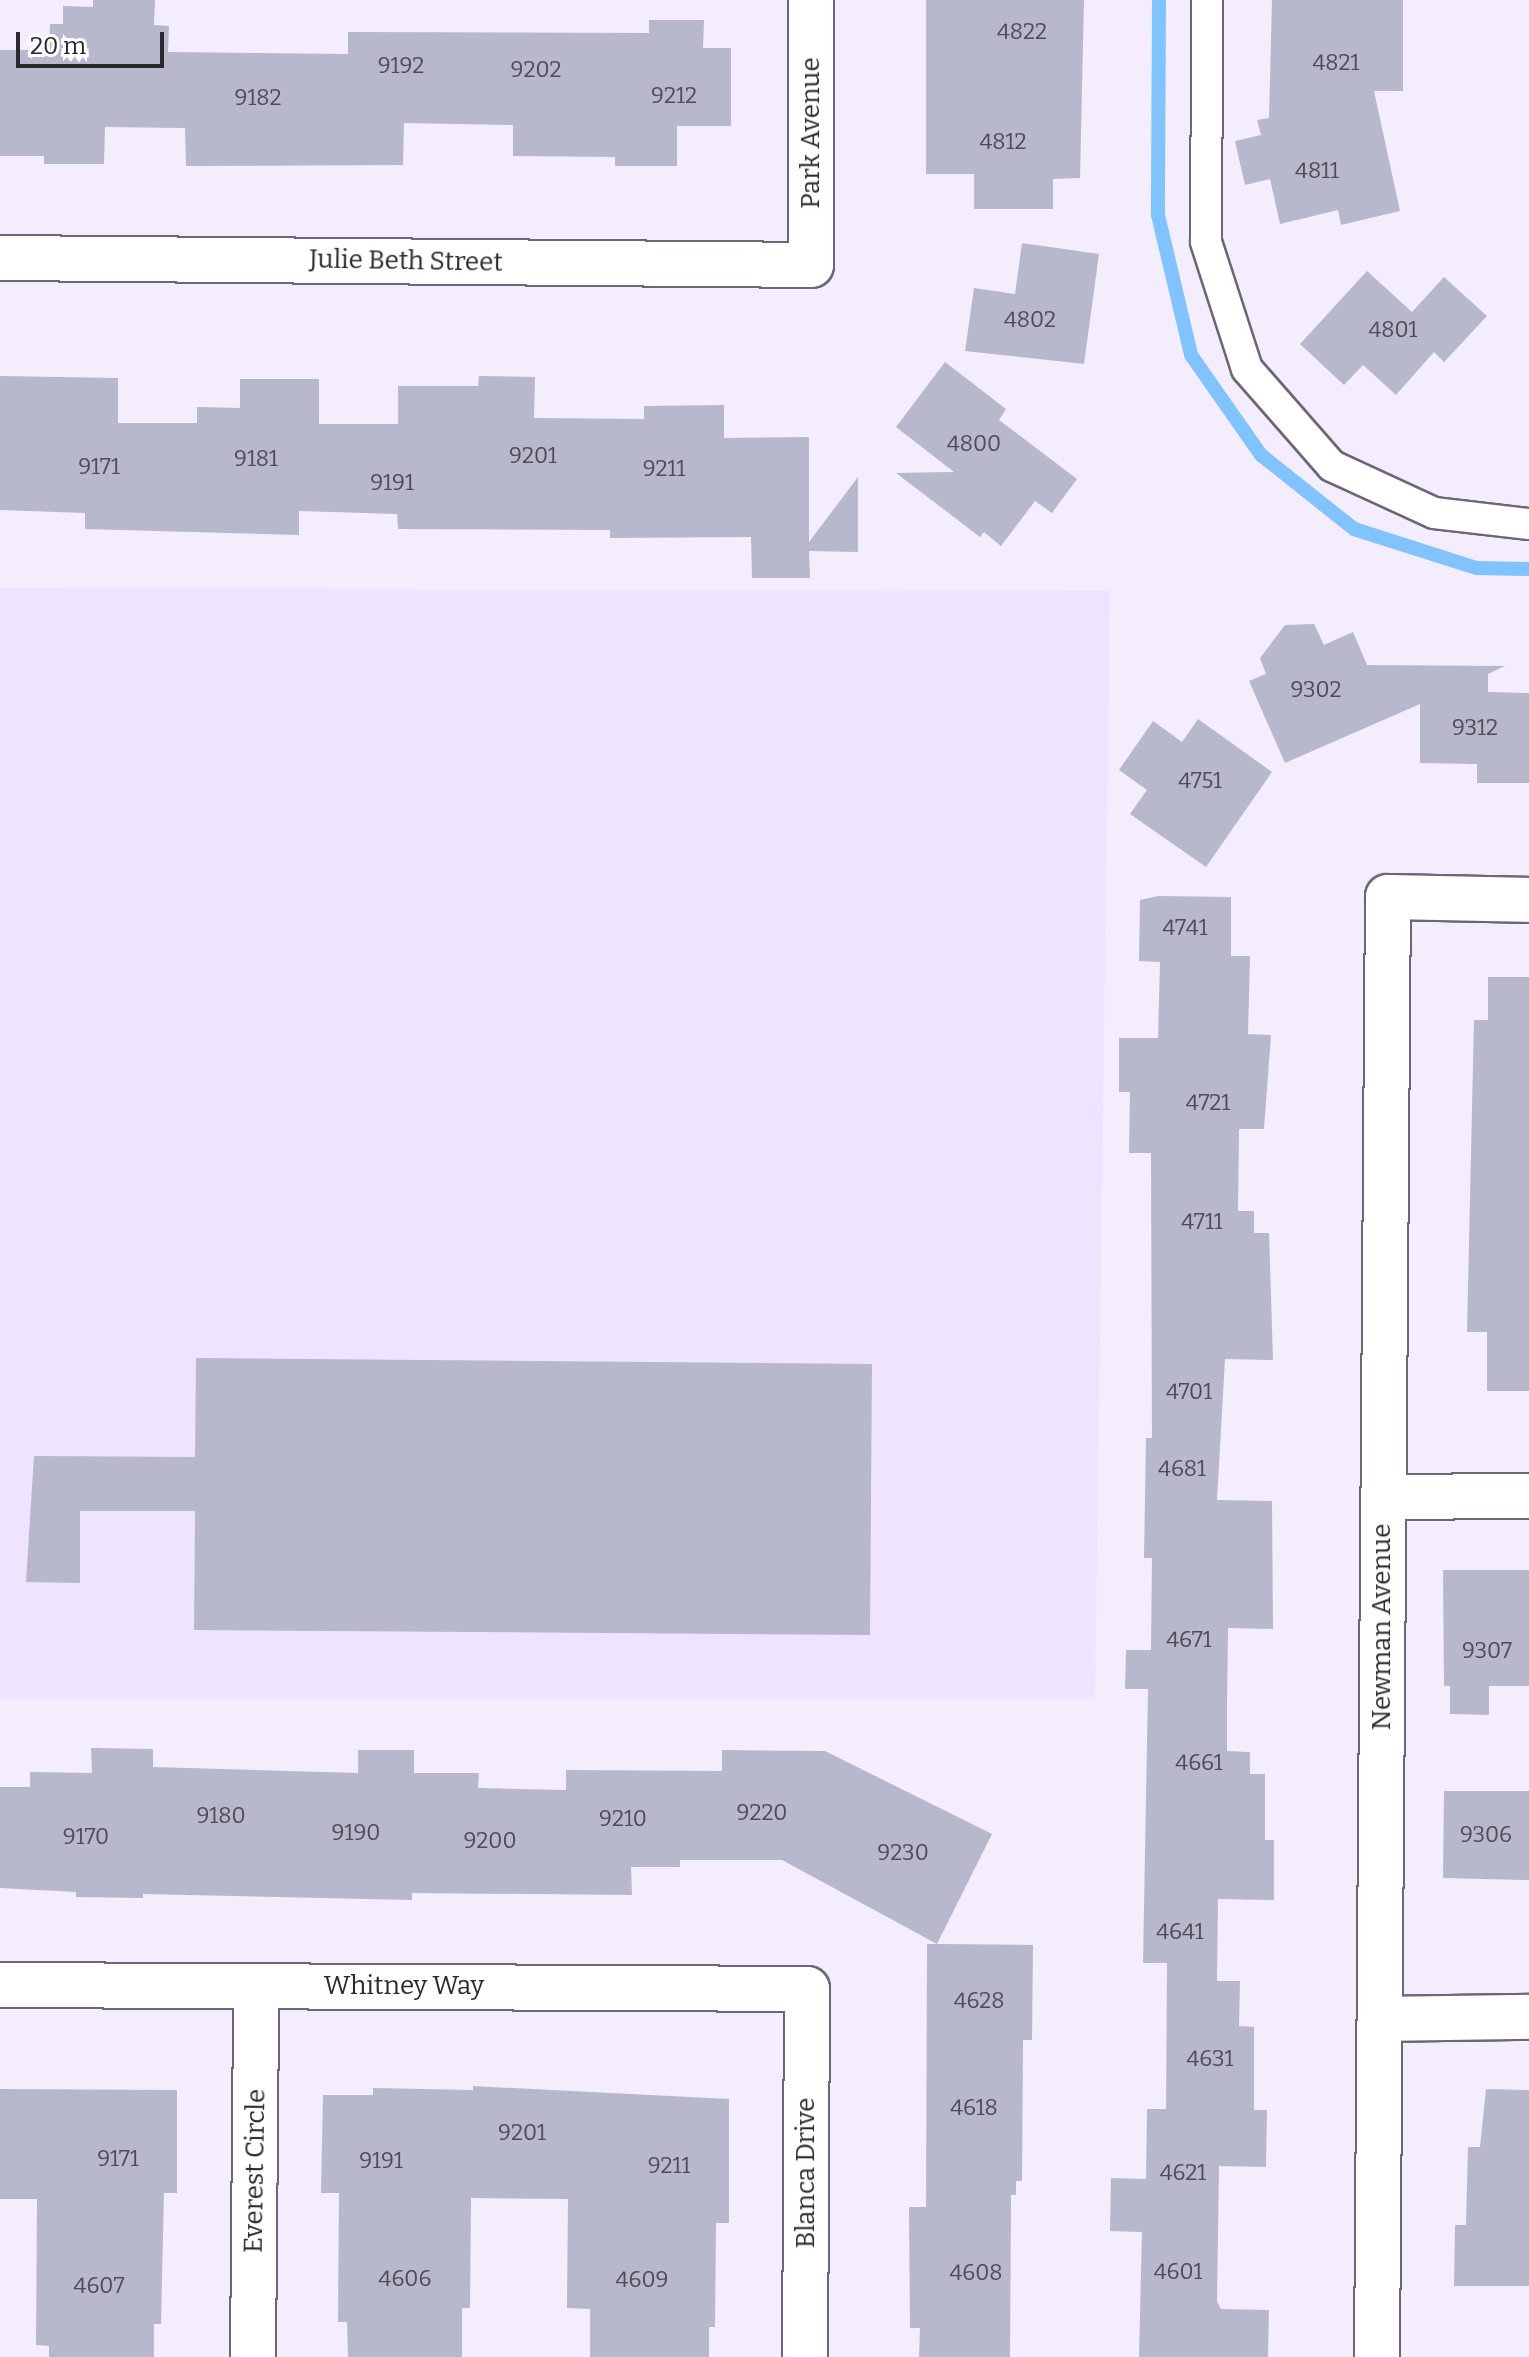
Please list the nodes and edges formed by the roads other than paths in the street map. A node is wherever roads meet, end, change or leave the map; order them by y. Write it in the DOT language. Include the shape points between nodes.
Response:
graph roads {
  1 [pos="811,0"];
  2 [pos="1207,0"];
  3 [pos="0,258"];
  4 [pos="811,265"];
  5 [pos="1529,524"];
  6 [pos="1529,900"];
  7 [pos="1529,1496"];
  8 [pos="1383,1497"];
  9 [pos="0,1985"];
  10 [pos="256,1986"];
  11 [pos="807,1989"];
  12 [pos="1529,2017"];
  13 [pos="1381,2019"];
  14 [pos="253,2357"];
  15 [pos="805,2357"];
  16 [pos="1377,2357"];
  1 -- 4 [label="street, Park Avenue"];
  2 -- 5 [label="lane" via="1206,242 1247,369 1332,466 1434,513"];
  3 -- 4 [label="street, Julie Beth Street"];
  6 -- 8 [label="street, Newman Avenue" via="1388,897"];
  7 -- 8 [label="street"];
  8 -- 13 [label="street, Newman Avenue"];
  9 -- 10 [label="street, Whitney Way"];
  10 -- 11 [label="street, Whitney Way"];
  10 -- 14 [label="street, Everest Circle"];
  11 -- 15 [label="street, Blanca Drive"];
  12 -- 13 [label="street"];
  13 -- 16 [label="street, Newman Avenue"];
}
